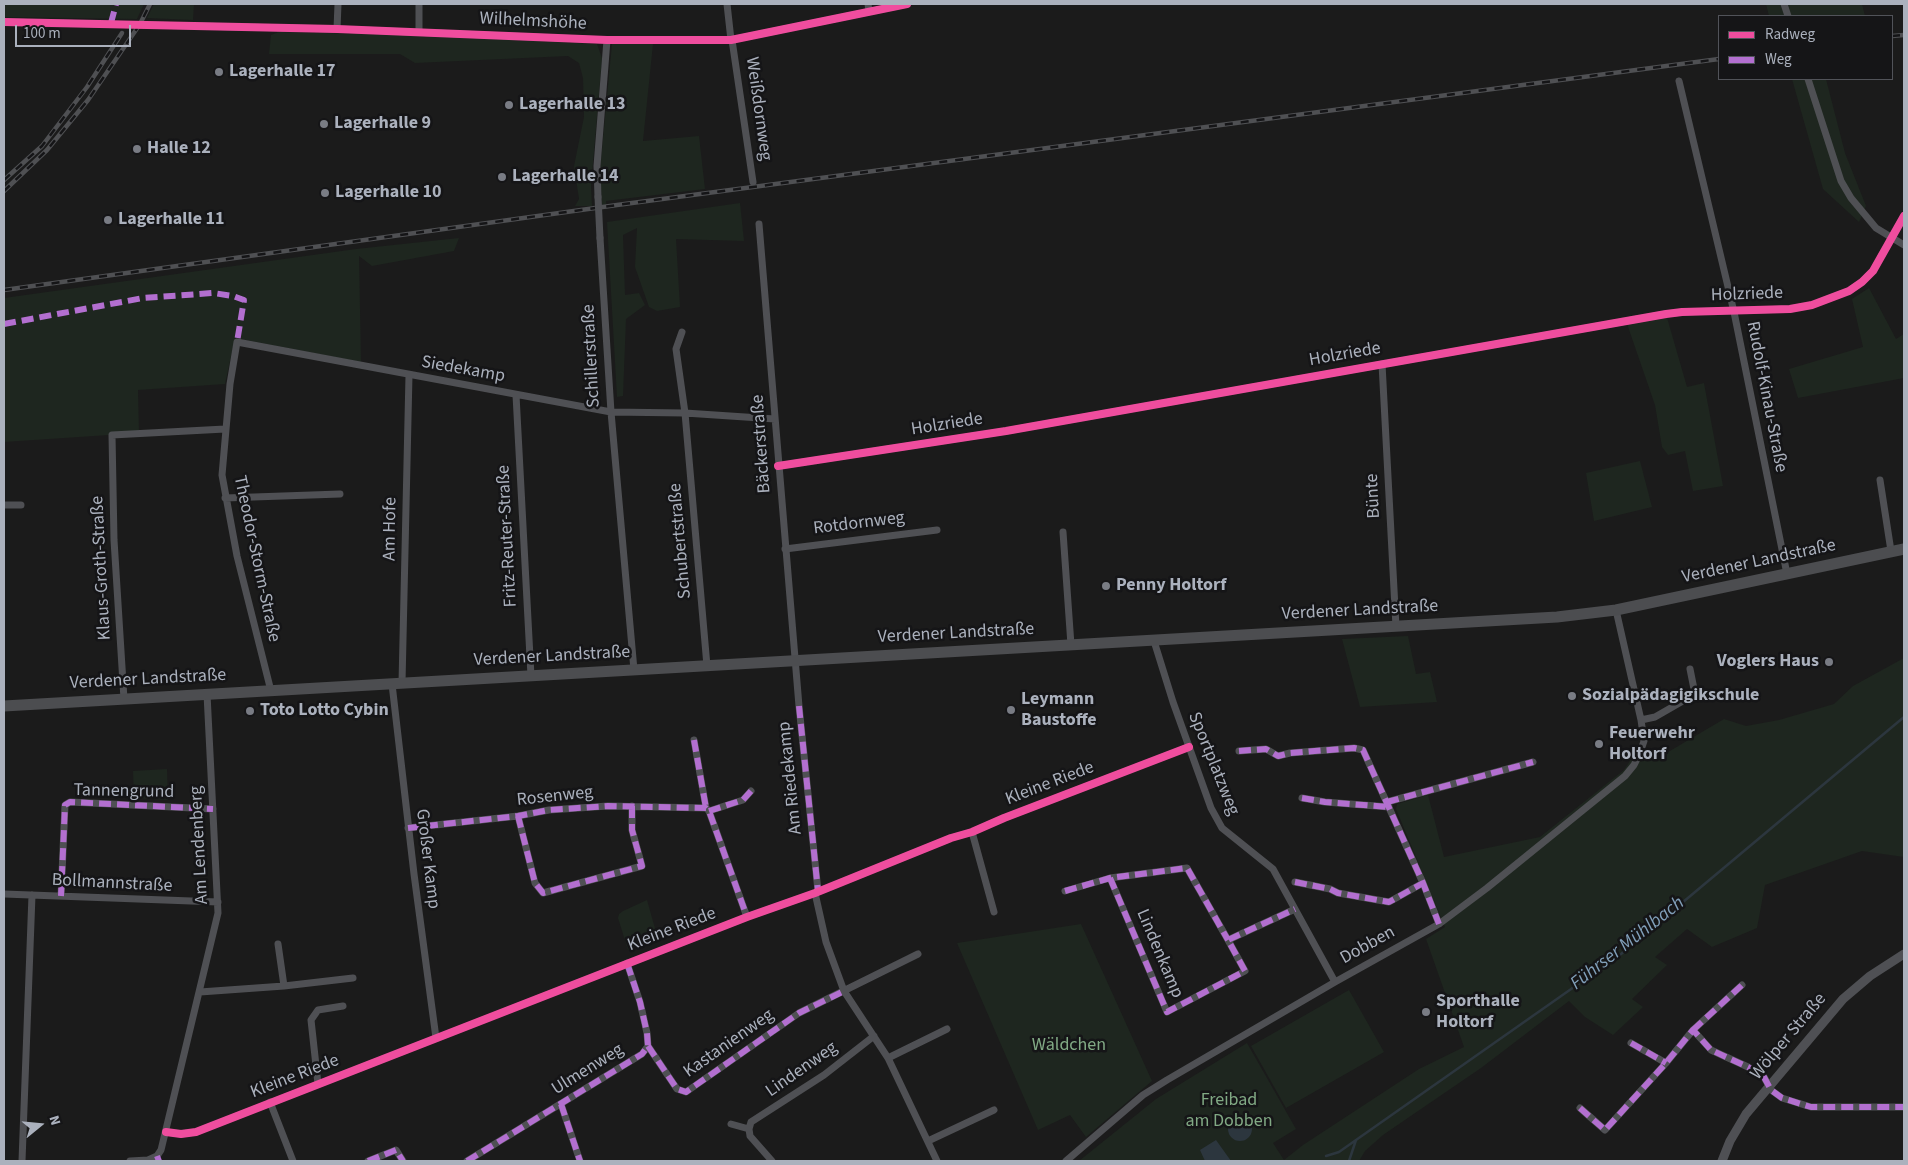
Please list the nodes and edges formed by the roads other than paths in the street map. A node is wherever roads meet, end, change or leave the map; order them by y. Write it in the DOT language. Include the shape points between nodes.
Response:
graph roads {
  1 [pos="338,4"];
  2 [pos="419,4"];
  3 [pos="727,4"];
  4 [pos="907,4"];
  5 [pos="869,8"];
  6 [pos="4,22"];
  7 [pos="337,29"];
  8 [pos="419,32"];
  9 [pos="607,40"];
  10 [pos="732,40"];
  11 [pos="1808,80"];
  12 [pos="1679,81"];
  13 [pos="753,182"];
  14 [pos="1904,216"];
  15 [pos="758,224"];
  16 [pos="1891,238"];
  17 [pos="1904,245"];
  18 [pos="1734,312"];
  19 [pos="682,332"];
  20 [pos="237,342"];
  21 [pos="1382,364"];
  22 [pos="409,375"];
  23 [pos="516,394"];
  24 [pos="611,413"];
  25 [pos="685,413"];
  26 [pos="775,419"];
  27 [pos="226,429"];
  28 [pos="778,466"];
  29 [pos="1880,480"];
  30 [pos="340,494"];
  31 [pos="225,498"];
  32 [pos="4,505"];
  33 [pos="20,505"];
  34 [pos="937,530"];
  35 [pos="1063,532"];
  36 [pos="1904,548"];
  37 [pos="785,549"];
  38 [pos="1891,551"];
  39 [pos="1787,574"];
  40 [pos="1616,610"];
  41 [pos="1396,626"];
  42 [pos="1154,640"];
  43 [pos="1071,645"];
  44 [pos="796,660"];
  45 [pos="707,666"];
  46 [pos="634,670"];
  47 [pos="1690,670"];
  48 [pos="531,676"];
  49 [pos="397,684"];
  50 [pos="271,691"];
  51 [pos="207,694"];
  52 [pos="124,699"];
  53 [pos="4,706"];
  54 [pos="1641,720"];
  55 [pos="694,740"];
  56 [pos="1189,747"];
  57 [pos="1239,751"];
  58 [pos="1533,762"];
  59 [pos="751,791"];
  60 [pos="1302,798"];
  61 [pos="1388,804"];
  62 [pos="632,806"];
  63 [pos="213,809"];
  64 [pos="707,810"];
  65 [pos="518,816"];
  66 [pos="408,828"];
  67 [pos="972,832"];
  68 [pos="1110,878"];
  69 [pos="1295,882"];
  70 [pos="1423,883"];
  71 [pos="1065,891"];
  72 [pos="817,892"];
  73 [pos="4,894"];
  74 [pos="32,895"];
  75 [pos="61,896"];
  76 [pos="218,902"];
  77 [pos="1295,909"];
  78 [pos="994,912"];
  79 [pos="747,916"];
  80 [pos="1438,924"];
  81 [pos="1228,940"];
  82 [pos="278,944"];
  83 [pos="918,954"];
  84 [pos="1904,954"];
  85 [pos="627,964"];
  86 [pos="353,978"];
  87 [pos="1335,982"];
  88 [pos="1742,985"];
  89 [pos="284,986"];
  90 [pos="844,991"];
  91 [pos="200,992"];
  92 [pos="343,1006"];
  93 [pos="948,1029"];
  94 [pos="1693,1030"];
  95 [pos="874,1036"];
  96 [pos="436,1038"];
  97 [pos="1631,1043"];
  98 [pos="648,1046"];
  99 [pos="888,1058"];
  100 [pos="1666,1063"];
  101 [pos="318,1084"];
  102 [pos="1770,1085"];
  103 [pos="270,1102"];
  104 [pos="561,1104"];
  105 [pos="1904,1107"];
  106 [pos="1580,1108"];
  107 [pos="994,1110"];
  108 [pos="731,1124"];
  109 [pos="749,1129"];
  110 [pos="166,1132"];
  111 [pos="928,1141"];
  112 [pos="158,1159"];
  113 [pos="22,1161"];
  114 [pos="130,1161"];
  115 [pos="293,1161"];
  116 [pos="368,1161"];
  117 [pos="403,1161"];
  118 [pos="467,1161"];
  119 [pos="580,1161"];
  120 [pos="772,1161"];
  121 [pos="937,1161"];
  122 [pos="1066,1161"];
  123 [pos="1722,1161"];
  1 -- 7 [label="street"];
  2 -- 8 [label="street"];
  3 -- 10 [label="street, Weißdornweg"];
  4 -- 5 [label="street, Wilhelmshöhe"];
  5 -- 10 [label="street, Wilhelmshöhe"];
  6 -- 7 [label="street, Wilhelmshöhe"];
  7 -- 8 [label="street, Wilhelmshöhe"];
  8 -- 9 [label="street, Wilhelmshöhe"];
  9 -- 10 [label="street, Wilhelmshöhe"];
  9 -- 24 [label="street, Schillerstraße, bridge" via="597,166"];
  10 -- 13 [label="street, Weißdornweg"];
  11 -- 16 [label="street" via="1841,181 1864,215"];
  12 -- 18 [label="street, Rudolf-Kinau-Straße"];
  14 -- 16 [label="street, Holzriede"];
  15 -- 26 [label="street, Bäckerstraße"];
  16 -- 17 [label="street"];
  16 -- 18 [label="street, Holzriede" via="1873,271 1849,291 1812,305"];
  18 -- 21 [label="street, Holzriede" via="1682,312"];
  18 -- 39 [label="street, Rudolf-Kinau-Straße"];
  19 -- 25 [label="street" via="676,349"];
  20 -- 22 [label="street, Siedekamp"];
  20 -- 27 [label="street, Theodor-Storm-Straße"];
  21 -- 28 [label="street, Holzriede" via="1006,431"];
  21 -- 41 [label="street, Bünte"];
  22 -- 23 [label="street, Siedekamp"];
  22 -- 49 [label="street, Am Hofe"];
  23 -- 24 [label="street, Siedekamp"];
  23 -- 48 [label="street, Fritz-Reuter-Straße"];
  24 -- 25 [label="street, Siedekamp"];
  24 -- 46 [label="street, Schillerstraße"];
  25 -- 26 [label="street, Siedekamp"];
  25 -- 45 [label="street, Schubertstraße"];
  26 -- 28 [label="street, Bäckerstraße"];
  27 -- 31 [label="street, Theodor-Storm-Straße" via="222,476"];
  27 -- 52 [label="street, Klaus-Groth-Straße" via="112,435 114,540"];
  28 -- 37 [label="street, Bäckerstraße"];
  29 -- 38 [label="street"];
  30 -- 31 [label="street"];
  31 -- 50 [label="street, Theodor-Storm-Straße"];
  32 -- 33 [label="street"];
  34 -- 37 [label="street, Rotdornweg"];
  35 -- 43 [label="street"];
  36 -- 38 [label="main road, Verdener Landstraße"];
  37 -- 44 [label="street, Bäckerstraße"];
  38 -- 39 [label="main road, Verdener Landstraße"];
  39 -- 40 [label="main road, Verdener Landstraße"];
  40 -- 41 [label="main road, Verdener Landstraße"];
  40 -- 54 [label="street, Dobben"];
  41 -- 42 [label="main road, Verdener Landstraße"];
  42 -- 43 [label="main road, Verdener Landstraße"];
  42 -- 56 [label="street, Sportplatzweg"];
  43 -- 44 [label="main road, Verdener Landstraße"];
  44 -- 45 [label="main road, Verdener Landstraße"];
  44 -- 72 [label="street, Am Riedekamp"];
  45 -- 46 [label="main road, Verdener Landstraße"];
  46 -- 48 [label="main road, Verdener Landstraße"];
  47 -- 54 [label="street" via="1695,694 1655,717"];
  48 -- 49 [label="main road, Verdener Landstraße"];
  49 -- 50 [label="main road, Verdener Landstraße"];
  49 -- 66 [label="street, Großer Kamp"];
  50 -- 51 [label="main road, Verdener Landstraße"];
  51 -- 52 [label="main road, Verdener Landstraße"];
  51 -- 63 [label="street, Am Lendenberg"];
  52 -- 53 [label="main road, Verdener Landstraße"];
  54 -- 80 [label="street, Dobben" via="1644,741 1634,765 1625,776"];
  55 -- 64 [label="street"];
  56 -- 67 [label="street, Kleine Riede"];
  56 -- 77 [label="street, Sportplatzweg" via="1211,808 1222,828 1273,870"];
  57 -- 61 [label="street" via="1266,749 1278,756 1354,748 1363,750"];
  58 -- 61 [label="street"];
  59 -- 64 [label="street, Rosenweg" via="742,800"];
  60 -- 61 [label="street"];
  61 -- 70 [label="street"];
  62 -- 64 [label="street, Rosenweg"];
  62 -- 65 [label="street, Rosenweg" via="549,810"];
  62 -- 65 [label="street" via="632,830 642,866 543,893 535,883"];
  63 -- 75 [label="street, Tannengrund" via="70,802 65,805"];
  63 -- 76 [label="street, Am Lendenberg"];
  64 -- 79 [label="street"];
  65 -- 66 [label="street, Rosenweg"];
  66 -- 96 [label="street, Großer Kamp"];
  67 -- 72 [label="street, Kleine Riede"];
  67 -- 78 [label="street"];
  68 -- 71 [label="street, Lindenkamp"];
  68 -- 81 [label="street, Lindenkamp" via="1187,868"];
  68 -- 81 [label="street, Lindenkamp" via="1167,1012 1245,971"];
  69 -- 70 [label="street" via="1389,902"];
  70 -- 80 [label="street"];
  72 -- 79 [label="street, Kleine Riede"];
  72 -- 90 [label="street, Am Riedekamp" via="829,950"];
  73 -- 74 [label="street, Bollmannstraße"];
  74 -- 75 [label="street, Bollmannstraße"];
  74 -- 113 [label="street"];
  75 -- 76 [label="street, Bollmannstraße"];
  76 -- 91 [label="street, Am Lendenberg"];
  77 -- 81 [label="street"];
  77 -- 87 [label="street, Sportplatzweg"];
  79 -- 85 [label="street, Kleine Riede"];
  80 -- 87 [label="street, Dobben"];
  82 -- 89 [label="street"];
  83 -- 90 [label="street"];
  84 -- 102 [label="street, Wölper Straße" via="1843,999"];
  85 -- 96 [label="street, Kleine Riede"];
  85 -- 98 [label="street, Ulmenweg" via="640,1002"];
  86 -- 89 [label="street"];
  87 -- 122 [label="street, Dobben" via="1154,1089"];
  88 -- 94 [label="street"];
  89 -- 91 [label="street"];
  90 -- 95 [label="street, Am Riedekamp"];
  90 -- 98 [label="street, Kastanienweg" via="799,1013 686,1092 677,1089"];
  91 -- 110 [label="street, Am Lendenberg"];
  92 -- 101 [label="street" via="318,1010 311,1020"];
  93 -- 99 [label="street"];
  94 -- 100 [label="street"];
  94 -- 102 [label="street" via="1711,1050 1748,1067"];
  95 -- 99 [label="street, Am Riedekamp"];
  95 -- 109 [label="street, Lindenweg" via="824,1075 751,1122"];
  96 -- 101 [label="street, Kleine Riede"];
  97 -- 100 [label="street"];
  98 -- 104 [label="street, Ulmenweg" via="642,1054"];
  99 -- 111 [label="street, Am Riedekamp"];
  100 -- 106 [label="street" via="1605,1130"];
  101 -- 103 [label="street, Kleine Riede"];
  102 -- 105 [label="street" via="1771,1090 1782,1098 1811,1107"];
  102 -- 123 [label="street, Wölper Straße" via="1746,1114"];
  103 -- 110 [label="street, Kleine Riede" via="196,1132"];
  103 -- 115 [label="street"];
  104 -- 118 [label="street, Ulmenweg"];
  104 -- 119 [label="street"];
  107 -- 111 [label="street"];
  108 -- 109 [label="street"];
  109 -- 120 [label="street" via="750,1136"];
  110 -- 112 [label="street, Am Lendenberg"];
  111 -- 121 [label="street, Am Riedekamp"];
  112 -- 114 [label="street"];
  116 -- 117 [label="street" via="396,1150"];
}
